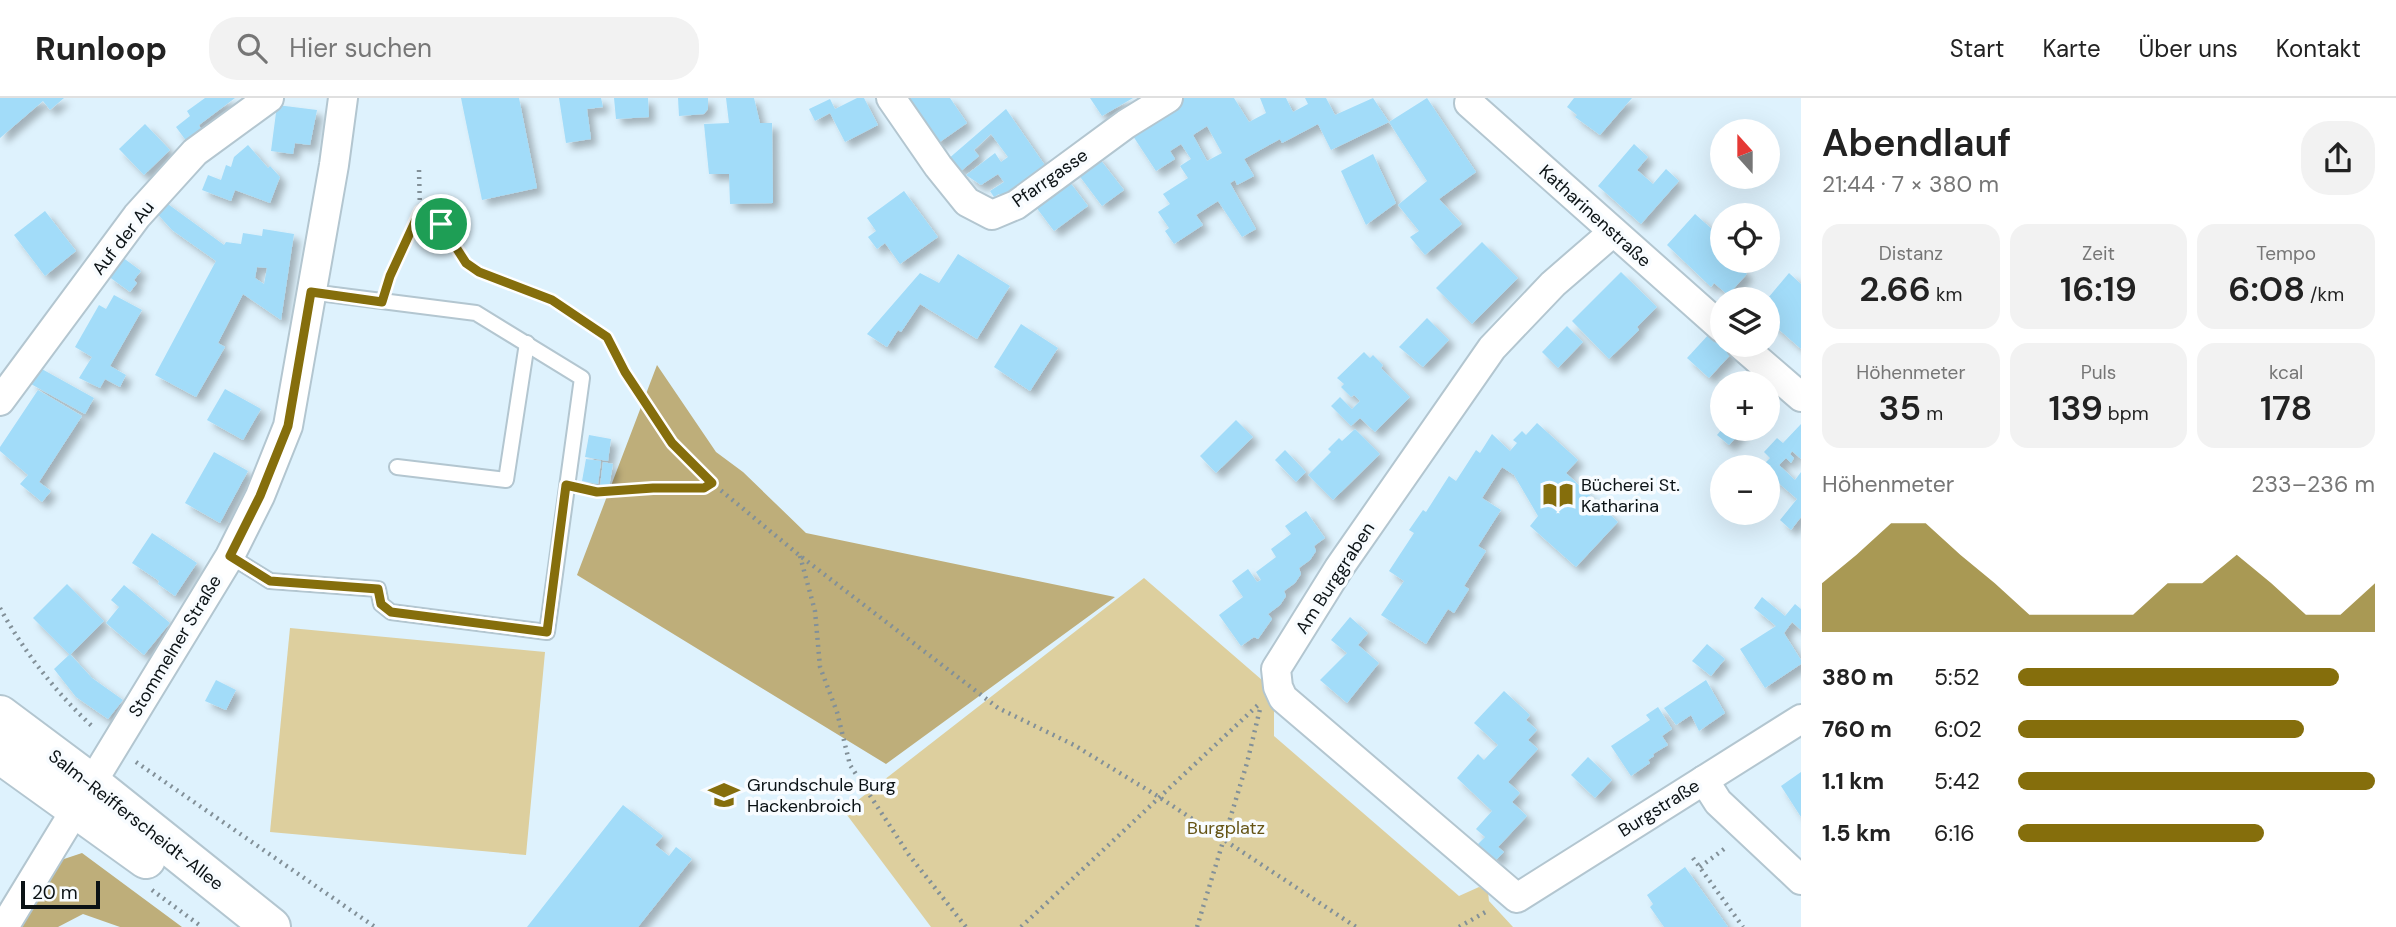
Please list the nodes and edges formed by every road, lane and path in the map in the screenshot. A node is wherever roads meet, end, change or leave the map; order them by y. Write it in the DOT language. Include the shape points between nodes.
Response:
graph roads {
  1 [pos="270,98"];
  2 [pos="343,98"];
  3 [pos="891,98"];
  4 [pos="1168,98"];
  5 [pos="1469,103"];
  6 [pos="419,170"];
  7 [pos="420,211"];
  8 [pos="1613,232"];
  9 [pos="311,292"];
  10 [pos="382,302"];
  11 [pos="1710,317"];
  12 [pos="527,343"];
  13 [pos="1755,357"];
  14 [pos="1801,397"];
  15 [pos="0,401"];
  16 [pos="397,467"];
  17 [pos="712,483"];
  18 [pos="566,485"];
  19 [pos="799,555"];
  20 [pos="230,556"];
  21 [pos="0,608"];
  22 [pos="1272,700"];
  23 [pos="0,715"];
  24 [pos="1801,719"];
  25 [pos="113,747"];
  26 [pos="0,754"];
  27 [pos="1704,780"];
  28 [pos="83,796"];
  29 [pos="1159,797"];
  30 [pos="1746,828"];
  31 [pos="1223,840"];
  32 [pos="1693,858"];
  33 [pos="1700,867"];
  34 [pos="1801,880"];
  35 [pos="4,927"];
  36 [pos="237,927"];
  37 [pos="271,927"];
  38 [pos="375,927"];
  39 [pos="966,927"];
  40 [pos="1021,927"];
  41 [pos="1197,927"];
  42 [pos="1356,927"];
  43 [pos="1743,927"];
  1 -- 15 [label="street, Auf der Au" via="195,152 137,216"];
  2 -- 9 [label="street, Stommelner Straße"];
  3 -- 4 [label="street, Pfarrgasse" via="967,202 992,215 1016,205"];
  5 -- 8 [label="street, Katharinenstraße"];
  6 -- 7 [label="path"];
  7 -- 10 [label="path"];
  7 -- 17 [label="path" via="441,224 466,263 479,272 552,300 607,337 672,443"];
  8 -- 11 [label="street, Katharinenstraße"];
  8 -- 22 [label="street, Am Burggraben" via="1492,348 1339,568 1276,669 1278,687"];
  9 -- 10 [label="lane"];
  9 -- 20 [label="street, Stommelner Straße" via="288,426"];
  10 -- 12 [label="lane" via="476,313"];
  12 -- 16 [label="lane" via="506,480"];
  12 -- 18 [label="lane" via="582,378"];
  13 -- 14 [label="street"];
  17 -- 18 [label="path" via="704,488 597,492"];
  17 -- 19 [label="path"];
  18 -- 20 [label="lane" via="547,632 391,612 381,604 378,589 270,581"];
  19 -- 29 [label="path" via="998,708 1074,745"];
  19 -- 39 [label="path" via="816,611 820,667 850,765 909,855"];
  20 -- 25 [label="street, Stommelner Straße"];
  21 -- 25 [label="path" via="14,634 69,705"];
  22 -- 27 [label="street, Burgstraße" via="1517,898"];
  22 -- 29 [label="path"];
  22 -- 31 [label="path"];
  23 -- 28 [label="street, Salm-Reifferscheidt-Allee"];
  24 -- 27 [label="street, Burgstraße"];
  25 -- 28 [label="street, Stommelner Straße"];
  25 -- 38 [label="path"];
  26 -- 28 [label="street, Salm-Reifferscheidt-Allee"];
  27 -- 30 [label="street" via="1718,802"];
  28 -- 35 [label="street, Stommelner Straße"];
  28 -- 36 [label="street, Salm-Reifferscheidt-Allee"];
  28 -- 37 [label="street, Salm-Reifferscheidt-Allee"];
  29 -- 31 [label="path"];
  29 -- 40 [label="path"];
  30 -- 33 [label="path"];
  30 -- 34 [label="street"];
  31 -- 41 [label="path"];
  31 -- 42 [label="path"];
  32 -- 33 [label="path"];
  33 -- 43 [label="path"];
}
